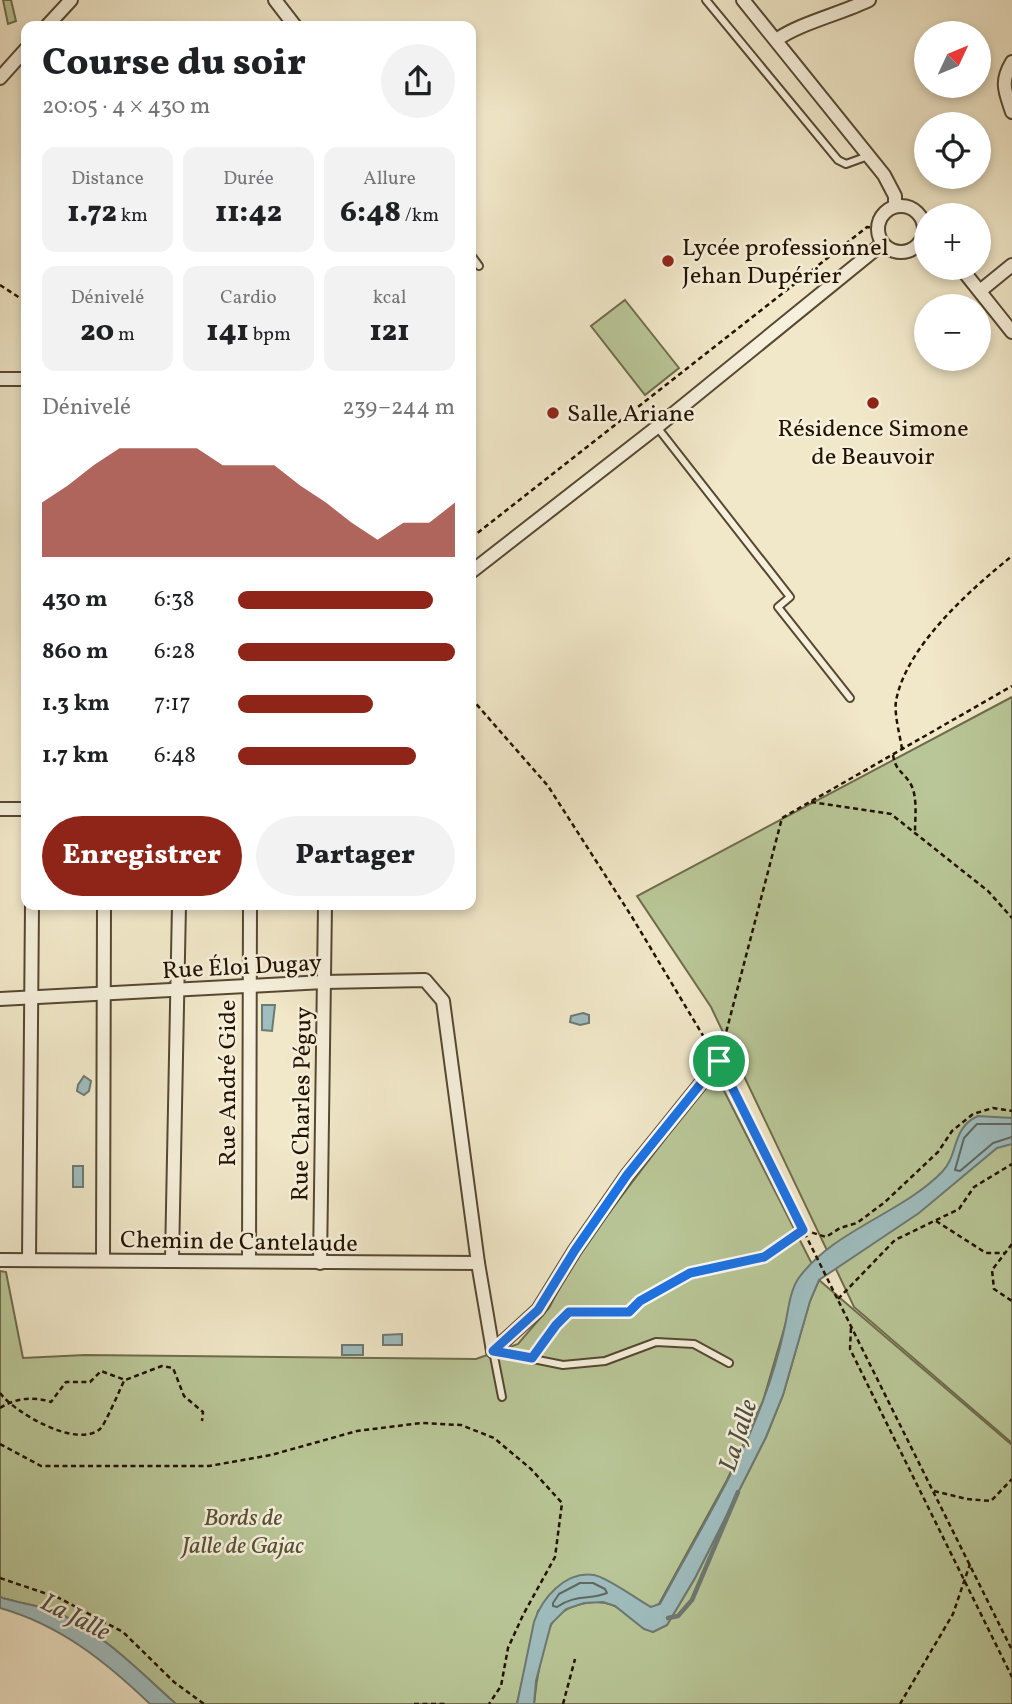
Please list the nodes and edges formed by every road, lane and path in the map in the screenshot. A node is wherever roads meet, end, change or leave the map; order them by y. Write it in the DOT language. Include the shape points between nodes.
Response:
graph roads {
  1 [pos="71,0"];
  2 [pos="706,0"];
  3 [pos="743,0"];
  4 [pos="869,0"];
  5 [pos="278,1"];
  6 [pos="52,21"];
  7 [pos="292,21"];
  8 [pos="776,40"];
  9 [pos="21,55"];
  10 [pos="1012,62"];
  11 [pos="0,78"];
  12 [pos="1012,112"];
  13 [pos="868,156"];
  14 [pos="895,205"];
  15 [pos="914,210"];
  16 [pos="877,229"];
  17 [pos="882,244"];
  18 [pos="914,247"];
  19 [pos="476,262"];
  20 [pos="1012,265"];
  21 [pos="479,266"];
  22 [pos="971,280"];
  23 [pos="0,285"];
  24 [pos="980,291"];
  25 [pos="21,299"];
  26 [pos="1012,332"];
  27 [pos="0,379"];
  28 [pos="21,379"];
  29 [pos="657,427"];
  30 [pos="476,534"];
  31 [pos="1012,556"];
  32 [pos="476,568"];
  33 [pos="1012,686"];
  34 [pos="850,698"];
  35 [pos="476,704"];
  36 [pos="902,749"];
  37 [pos="893,754"];
  38 [pos="810,802"];
  39 [pos="0,808"];
  40 [pos="21,809"];
  41 [pos="915,832"];
  42 [pos="32,910"];
  43 [pos="104,910"];
  44 [pos="179,910"];
  45 [pos="250,910"];
  46 [pos="325,910"];
  47 [pos="1012,918"];
  48 [pos="324,982"];
  49 [pos="248,986"];
  50 [pos="178,991"];
  51 [pos="104,993"];
  52 [pos="31,996"];
  53 [pos="0,999"];
  54 [pos="719,1061"];
  55 [pos="1012,1111"];
  56 [pos="1012,1164"];
  57 [pos="935,1221"];
  58 [pos="803,1230"];
  59 [pos="1012,1244"];
  60 [pos="1004,1253"];
  61 [pos="0,1259"];
  62 [pos="172,1259"];
  63 [pos="29,1260"];
  64 [pos="103,1260"];
  65 [pos="249,1261"];
  66 [pos="320,1263"];
  67 [pos="478,1263"];
  68 [pos="838,1299"];
  69 [pos="1012,1301"];
  70 [pos="851,1325"];
  71 [pos="493,1351"];
  72 [pos="532,1358"];
  73 [pos="729,1363"];
  74 [pos="125,1380"];
  75 [pos="0,1393"];
  76 [pos="502,1397"];
  77 [pos="8,1403"];
  78 [pos="0,1408"];
  79 [pos="202,1422"];
  80 [pos="0,1444"];
  81 [pos="1012,1479"];
  82 [pos="934,1491"];
  83 [pos="970,1564"];
  84 [pos="0,1578"];
  85 [pos="965,1580"];
  86 [pos="1012,1650"];
  87 [pos="575,1658"];
  88 [pos="1012,1676"];
  89 [pos="204,1704"];
  90 [pos="414,1704"];
  91 [pos="447,1704"];
  92 [pos="489,1704"];
  93 [pos="563,1704"];
  94 [pos="900,1704"];
  1 -- 6 [label="street"];
  2 -- 13 [label="lane" via="838,160 846,163"];
  3 -- 8 [label="street"];
  4 -- 8 [label="street"];
  5 -- 7 [label="street"];
  8 -- 13 [label="street"];
  9 -- 11 [label="street"];
  10 -- 12 [label="street" via="1004,76"];
  13 -- 14 [label="street" via="890,184"];
  14 -- 15 [label="street"];
  14 -- 16 [label="street" via="880,216"];
  16 -- 17 [label="street"];
  16 -- 30 [label="path" via="867,227"];
  17 -- 18 [label="street" via="896,252"];
  17 -- 29 [label="street"];
  19 -- 21 [label="lane"];
  20 -- 24 [label="street"];
  22 -- 24 [label="street"];
  23 -- 25 [label="path"];
  24 -- 26 [label="street"];
  27 -- 28 [label="street"];
  29 -- 32 [label="street"];
  29 -- 34 [label="lane" via="790,597 778,607"];
  31 -- 36 [label="path" via="975,586 936,628 908,668 896,703"];
  33 -- 36 [label="path"];
  35 -- 54 [label="path" via="548,786"];
  36 -- 37 [label="path"];
  37 -- 38 [label="path"];
  37 -- 41 [label="path" via="895,768 911,785"];
  38 -- 41 [label="path" via="891,814"];
  38 -- 54 [label="path" via="782,818"];
  39 -- 40 [label="street"];
  41 -- 47 [label="path" via="988,891"];
  42 -- 52 [label="street"];
  43 -- 51 [label="street"];
  44 -- 50 [label="street"];
  45 -- 49 [label="street, Rue André Gide"];
  46 -- 48 [label="street, Rue Charles Péguy"];
  48 -- 49 [label="street, Rue Éloi Dugay"];
  48 -- 66 [label="street, Rue Charles Péguy"];
  48 -- 67 [label="street, Rue Éloi Dugay" via="425,979 443,1001"];
  49 -- 50 [label="street, Rue Éloi Dugay"];
  49 -- 65 [label="street, Rue André Gide"];
  50 -- 51 [label="street, Rue Éloi Dugay"];
  50 -- 62 [label="street"];
  51 -- 52 [label="street, Rue Éloi Dugay"];
  51 -- 64 [label="street"];
  52 -- 53 [label="street, Rue Éloi Dugay"];
  52 -- 63 [label="street"];
  54 -- 58 [label="path"];
  54 -- 71 [label="street" via="627,1175 538,1310"];
  55 -- 58 [label="path" via="993,1108 973,1114 903,1186 857,1223 826,1237"];
  56 -- 57 [label="path" via="974,1187 959,1209"];
  57 -- 60 [label="path" via="986,1253"];
  57 -- 68 [label="path" via="895,1240"];
  58 -- 68 [label="path"];
  58 -- 72 [label="path" via="764,1257 690,1273 629,1312 569,1312"];
  59 -- 60 [label="path"];
  60 -- 69 [label="path" via="992,1270 994,1289"];
  61 -- 63 [label="street, Chemin de Cantelaude"];
  62 -- 64 [label="street, Chemin de Cantelaude"];
  62 -- 65 [label="street, Chemin de Cantelaude"];
  63 -- 64 [label="street, Chemin de Cantelaude"];
  65 -- 66 [label="street, Chemin de Cantelaude"];
  66 -- 67 [label="street, Chemin de Cantelaude"];
  67 -- 71 [label="street"];
  68 -- 70 [label="path"];
  70 -- 82 [label="path"];
  70 -- 85 [label="path" via="850,1349"];
  71 -- 72 [label="lane"];
  71 -- 76 [label="lane"];
  72 -- 73 [label="lane" via="563,1365 605,1361 656,1342 694,1343"];
  74 -- 77 [label="path" via="101,1371 90,1382 66,1382 51,1402 35,1397"];
  74 -- 77 [label="path" via="99,1431 86,1434 41,1424"];
  74 -- 79 [label="path" via="162,1366 173,1368 184,1396 203,1412"];
  75 -- 77 [label="path"];
  77 -- 78 [label="path"];
  80 -- 92 [label="path" via="41,1466 197,1466 271,1455 358,1431 421,1423 461,1425 494,1438 562,1503 555,1557 518,1626 501,1686"];
  81 -- 82 [label="path" via="991,1501"];
  82 -- 83 [label="path"];
  83 -- 85 [label="path"];
  83 -- 86 [label="path"];
  84 -- 89 [label="path" via="60,1598 124,1632 174,1682"];
  85 -- 88 [label="path"];
  85 -- 94 [label="path" via="953,1614"];
  87 -- 93 [label="path"];
  90 -- 91 [label="path"];
}
